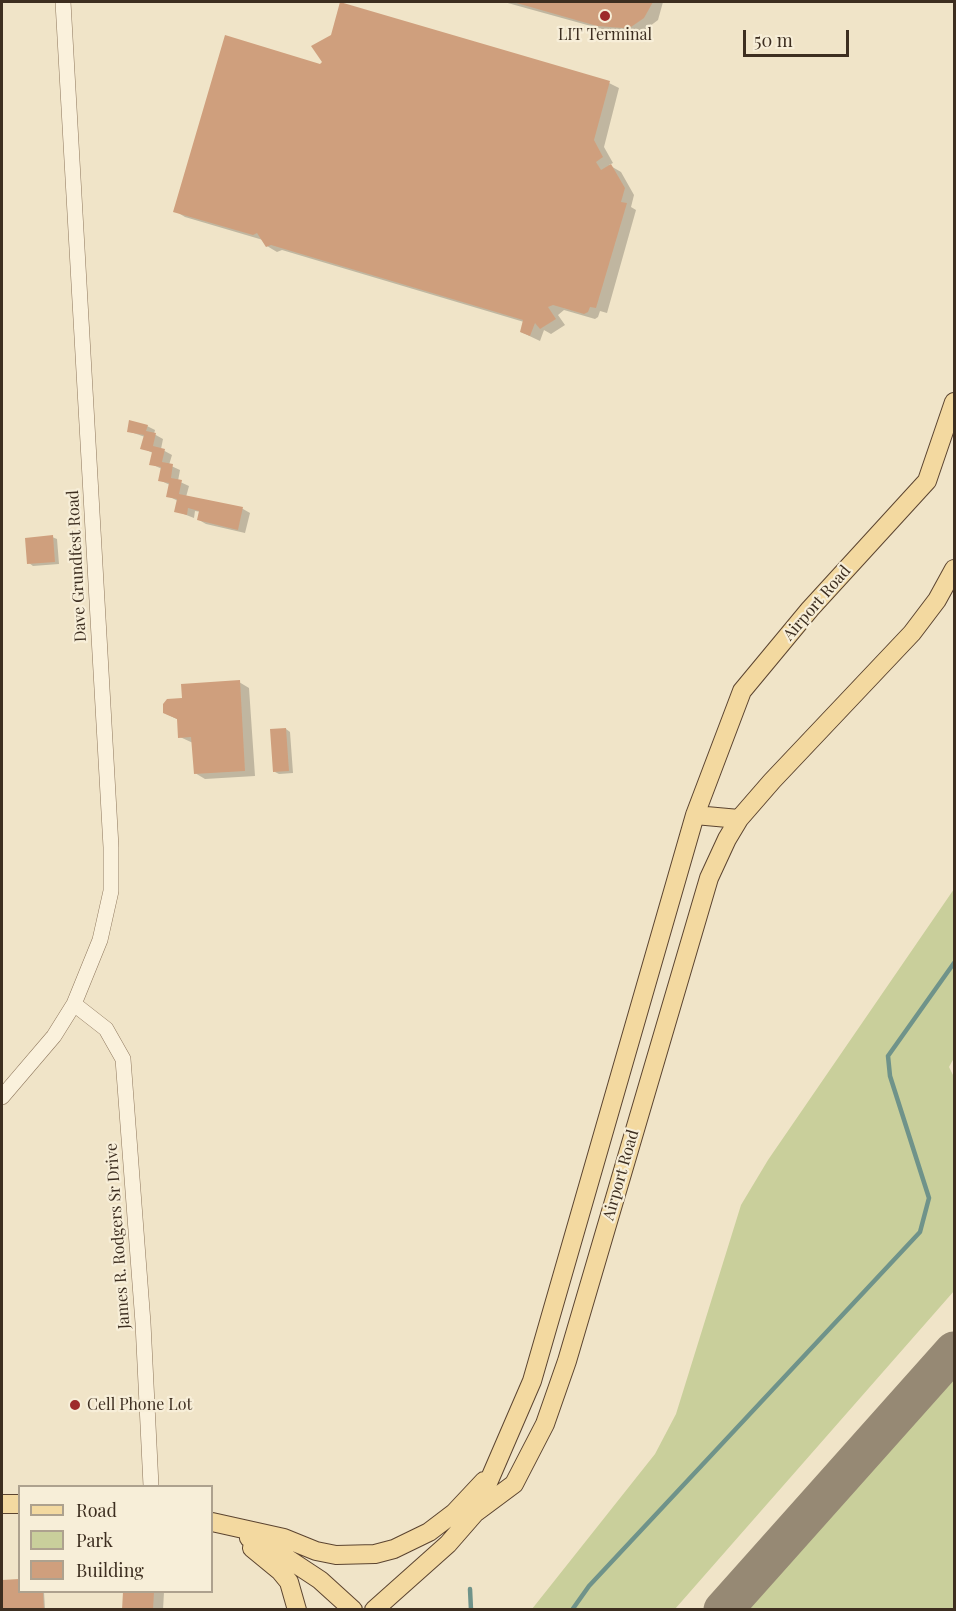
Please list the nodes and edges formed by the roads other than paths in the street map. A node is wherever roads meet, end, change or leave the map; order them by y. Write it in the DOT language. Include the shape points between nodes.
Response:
graph roads {
  1 [pos="63,2"];
  2 [pos="954,402"];
  3 [pos="954,569"];
  4 [pos="695,815"];
  5 [pos="739,819"];
  6 [pos="74,1004"];
  7 [pos="2,1097"];
  8 [pos="495,1469"];
  9 [pos="152,1485"];
  10 [pos="2,1504"];
  11 [pos="18,1504"];
  12 [pos="476,1513"];
  13 [pos="213,1523"];
  14 [pos="213,1523"];
  15 [pos="213,1524"];
  16 [pos="297,1610"];
  17 [pos="353,1610"];
  18 [pos="374,1610"];
  1 -- 6 [label="street, Dave Grundfest Road" via="111,848 111,891 100,940"];
  2 -- 4 [label="main road, Airport Road" via="927,482 810,609 742,691"];
  3 -- 5 [label="main road, Airport Road" via="912,633"];
  4 -- 5 [label="main road"];
  4 -- 8 [label="main road, Airport Road" via="553,1314 532,1381"];
  5 -- 12 [label="main road, Airport Road" via="714,862 545,1424 514,1484"];
  6 -- 7 [label="street, Dave Grundfest Road" via="54,1036"];
  6 -- 9 [label="street, James R. Rodgers Sr Drive" via="106,1029 123,1059"];
  8 -- 12 [label="main road, Airport Road"];
  8 -- 13 [label="main road" via="461,1506 429,1532 394,1550 375,1554 336,1555 284,1538"];
  10 -- 11 [label="main road"];
  12 -- 18 [label="main road, Airport Road" via="448,1544"];
  14 -- 17 [label="main road" via="270,1547 320,1580"];
  15 -- 16 [label="main road" via="280,1570 289,1582"];
}
